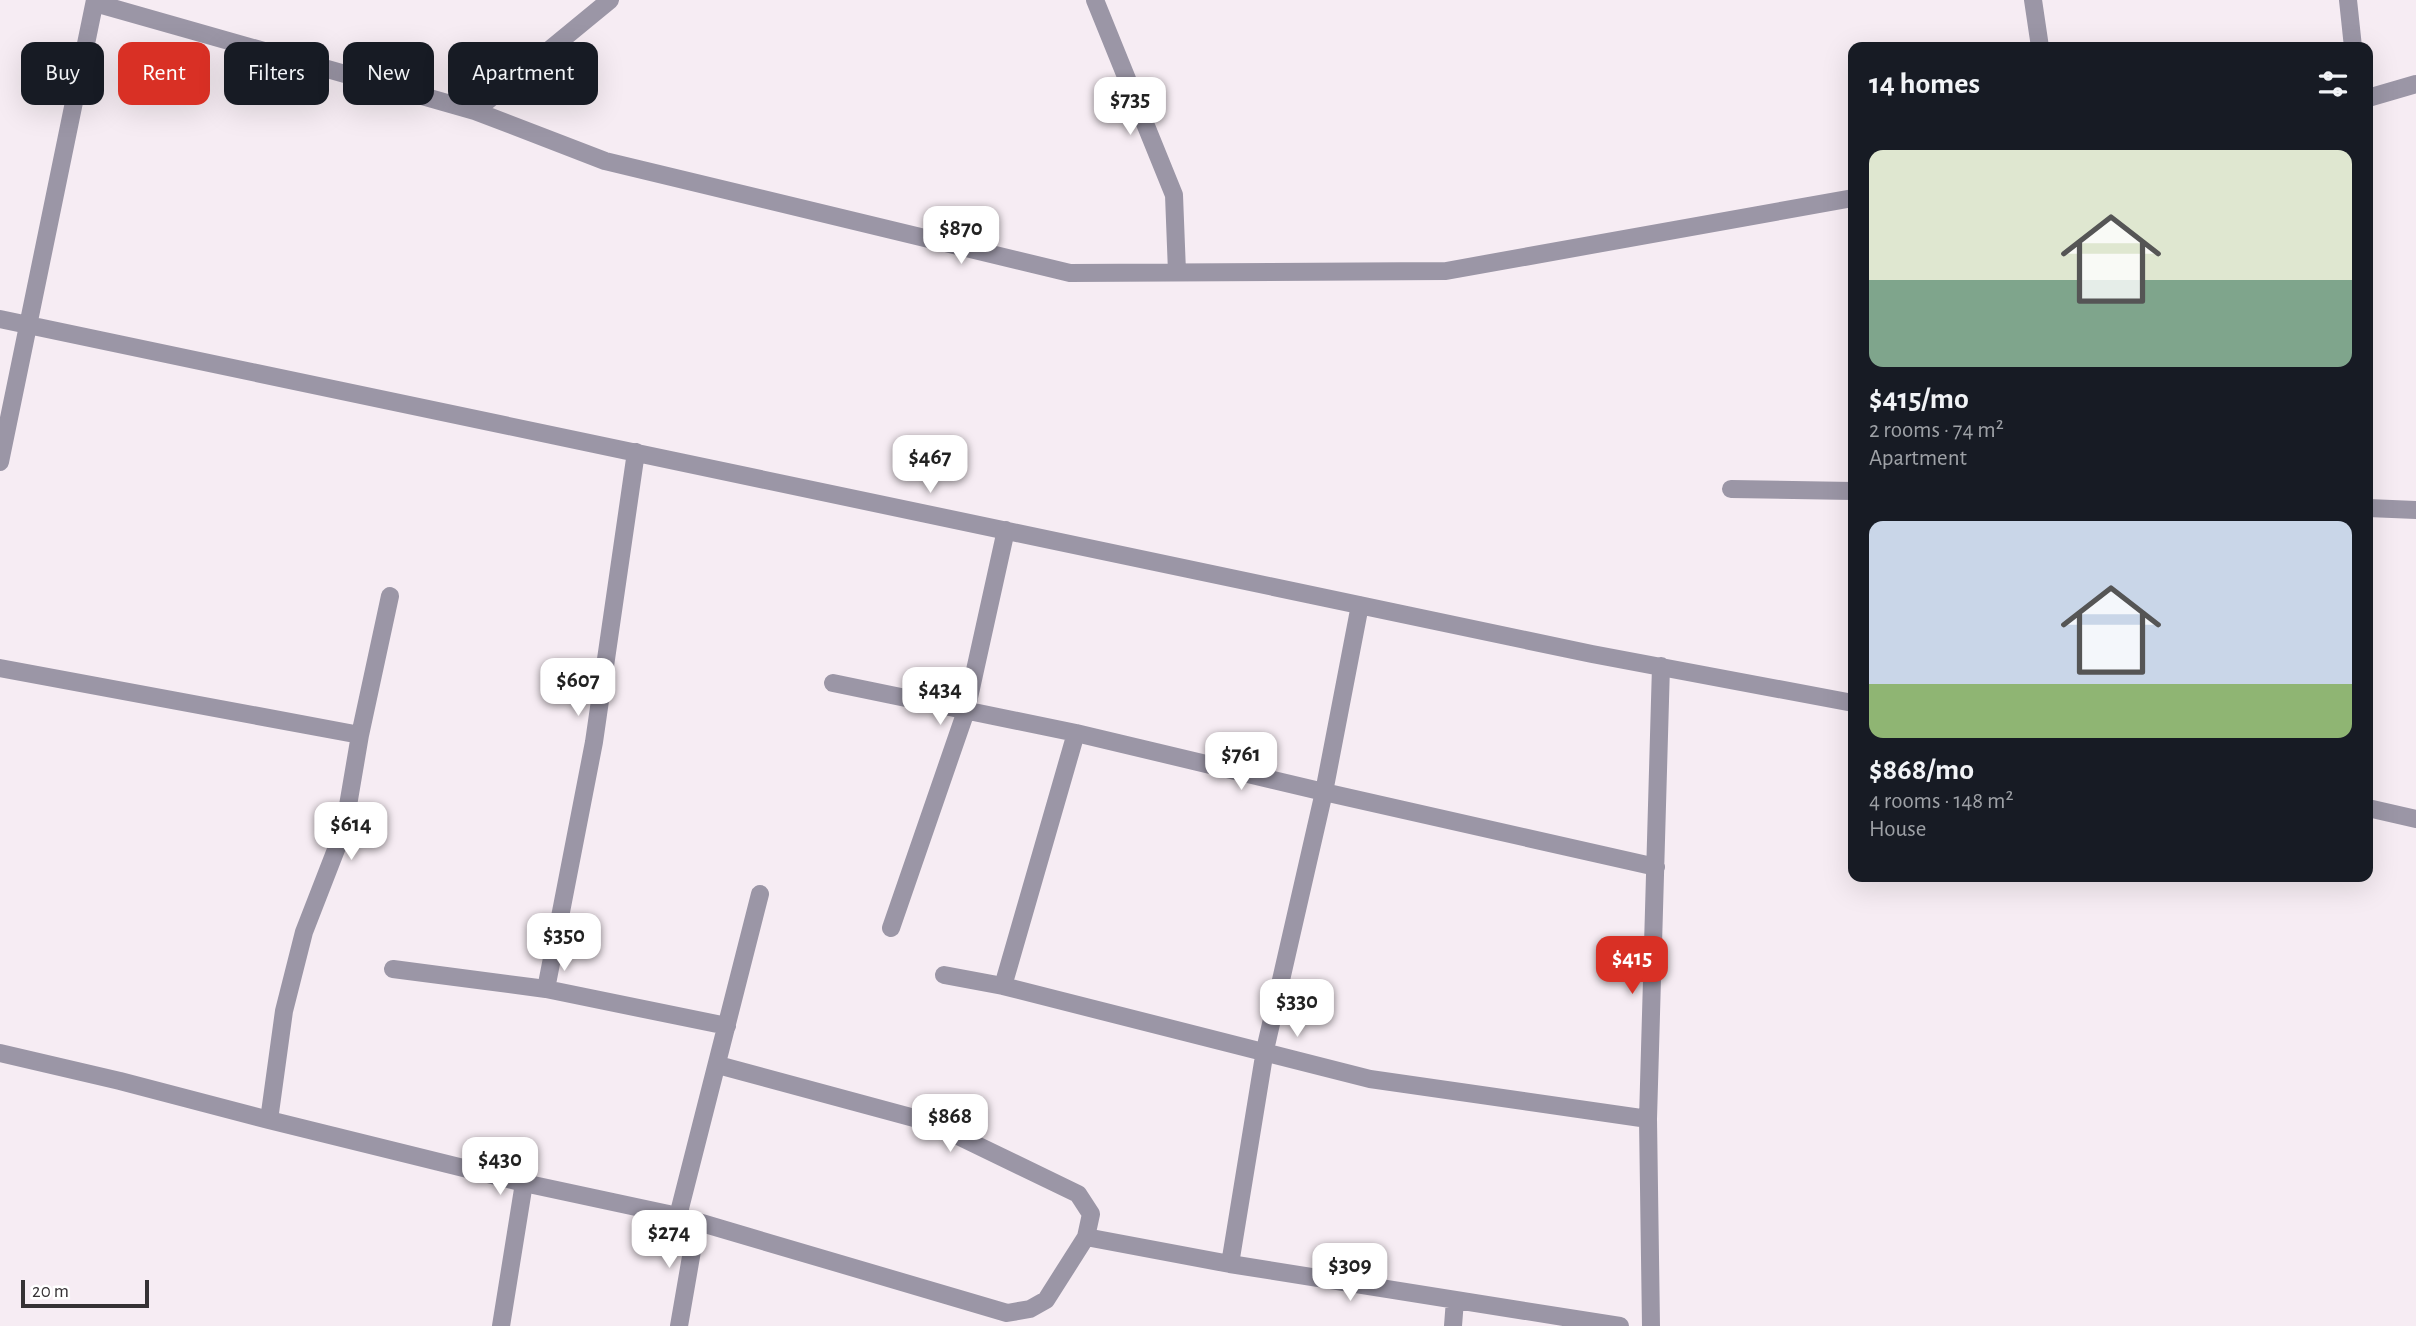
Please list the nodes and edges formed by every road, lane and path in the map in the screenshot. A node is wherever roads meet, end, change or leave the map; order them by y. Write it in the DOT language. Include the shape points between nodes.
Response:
graph roads {
  1 [pos="610,0"];
  2 [pos="1095,0"];
  3 [pos="2033,0"];
  4 [pos="2347,0"];
  5 [pos="95,1"];
  6 [pos="2039,42"];
  7 [pos="2352,42"];
  8 [pos="2416,83"];
  9 [pos="2373,96"];
  10 [pos="475,111"];
  11 [pos="1848,199"];
  12 [pos="1177,272"];
  13 [pos="0,319"];
  14 [pos="28,326"];
  15 [pos="636,452"];
  16 [pos="0,462"];
  17 [pos="1731,489"];
  18 [pos="1848,491"];
  19 [pos="2373,508"];
  20 [pos="2416,510"];
  21 [pos="1006,530"];
  22 [pos="390,596"];
  23 [pos="1360,605"];
  24 [pos="1661,666"];
  25 [pos="0,668"];
  26 [pos="833,682"];
  27 [pos="1848,702"];
  28 [pos="967,711"];
  29 [pos="1076,733"];
  30 [pos="360,735"];
  31 [pos="1325,792"];
  32 [pos="2373,809"];
  33 [pos="2416,819"];
  34 [pos="1656,867"];
  35 [pos="760,894"];
  36 [pos="891,928"];
  37 [pos="393,970"];
  38 [pos="944,975"];
  39 [pos="1003,986"];
  40 [pos="546,989"];
  41 [pos="727,1026"];
  42 [pos="1265,1051"];
  43 [pos="0,1053"];
  44 [pos="718,1065"];
  45 [pos="1648,1119"];
  46 [pos="269,1120"];
  47 [pos="524,1183"];
  48 [pos="678,1216"];
  49 [pos="697,1222"];
  50 [pos="1086,1237"];
  51 [pos="1230,1264"];
  52 [pos="1455,1300"];
  53 [pos="501,1326"];
  54 [pos="679,1326"];
  55 [pos="1452,1326"];
  56 [pos="1620,1326"];
  57 [pos="1651,1326"];
  1 -- 10 [label="street"];
  2 -- 12 [label="street" via="1174,195"];
  3 -- 6 [label="street"];
  4 -- 7 [label="street"];
  5 -- 10 [label="street"];
  5 -- 14 [label="street"];
  8 -- 9 [label="street"];
  10 -- 12 [label="street" via="605,161 1070,273"];
  11 -- 12 [label="street" via="1446,271"];
  13 -- 14 [label="street"];
  14 -- 15 [label="street"];
  14 -- 16 [label="street"];
  15 -- 21 [label="street"];
  15 -- 40 [label="street" via="594,742"];
  17 -- 18 [label="street"];
  19 -- 20 [label="street"];
  21 -- 23 [label="street"];
  21 -- 28 [label="street"];
  22 -- 30 [label="street"];
  23 -- 24 [label="street"];
  23 -- 31 [label="street"];
  24 -- 27 [label="street"];
  24 -- 34 [label="street"];
  25 -- 30 [label="street"];
  26 -- 28 [label="street"];
  28 -- 29 [label="street"];
  28 -- 36 [label="street"];
  29 -- 31 [label="street"];
  29 -- 39 [label="street"];
  30 -- 46 [label="street" via="344,829 304,932 284,1011"];
  31 -- 34 [label="street"];
  31 -- 42 [label="street"];
  32 -- 33 [label="street"];
  34 -- 45 [label="street"];
  35 -- 41 [label="street"];
  37 -- 40 [label="street"];
  38 -- 39 [label="street"];
  39 -- 42 [label="street"];
  40 -- 41 [label="street"];
  41 -- 44 [label="street"];
  42 -- 45 [label="street" via="1392,1083"];
  42 -- 51 [label="street"];
  43 -- 46 [label="street"];
  44 -- 48 [label="street"];
  44 -- 50 [label="street" via="929,1122 1078,1194 1091,1214"];
  45 -- 57 [label="street"];
  46 -- 47 [label="street"];
  47 -- 48 [label="street"];
  47 -- 53 [label="street"];
  48 -- 49 [label="street"];
  49 -- 50 [label="street" via="1007,1313 1046,1300"];
  49 -- 54 [label="street"];
  50 -- 51 [label="street"];
  51 -- 52 [label="street"];
  52 -- 55 [label="street"];
  52 -- 56 [label="street"];
}
